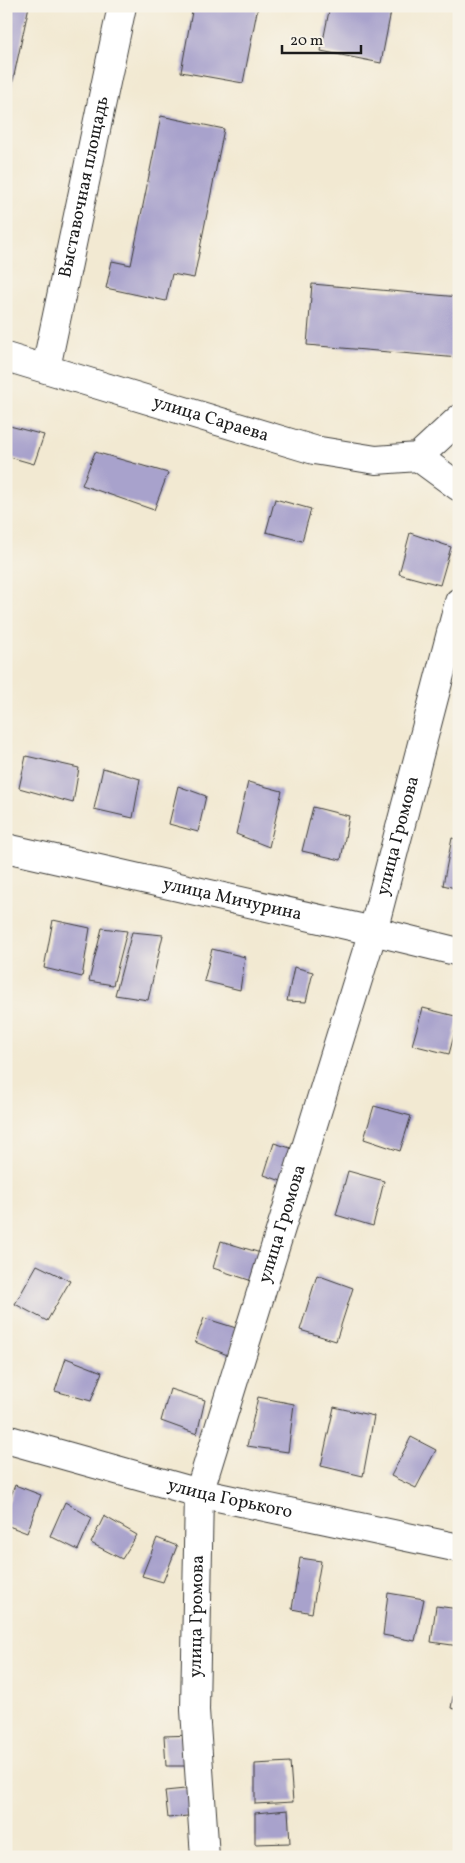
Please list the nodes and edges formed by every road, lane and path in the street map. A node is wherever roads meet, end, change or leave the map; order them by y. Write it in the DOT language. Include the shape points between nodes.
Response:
graph roads {
  1 [pos="122,6"];
  2 [pos="6,357"];
  3 [pos="46,368"];
  4 [pos="454,423"];
  5 [pos="418,457"];
  6 [pos="459,487"];
  7 [pos="459,602"];
  8 [pos="6,848"];
  9 [pos="373,931"];
  10 [pos="459,952"];
  11 [pos="6,1439"];
  12 [pos="199,1493"];
  13 [pos="459,1548"];
  14 [pos="205,1857"];
  1 -- 3 [label="street, Выставочная площадь"];
  2 -- 3 [label="street, улица Сараева"];
  3 -- 5 [label="street, улица Сараева" via="314,450 376,460"];
  4 -- 5 [label="street"];
  5 -- 6 [label="street"];
  7 -- 9 [label="street, улица Громова"];
  8 -- 9 [label="street, улица Мичурина"];
  9 -- 10 [label="street, улица Мичурина"];
  9 -- 12 [label="street, улица Громова"];
  11 -- 12 [label="street, улица Горького"];
  12 -- 13 [label="street, улица Горького"];
  12 -- 14 [label="street, улица Громова" via="195,1710"];
}
